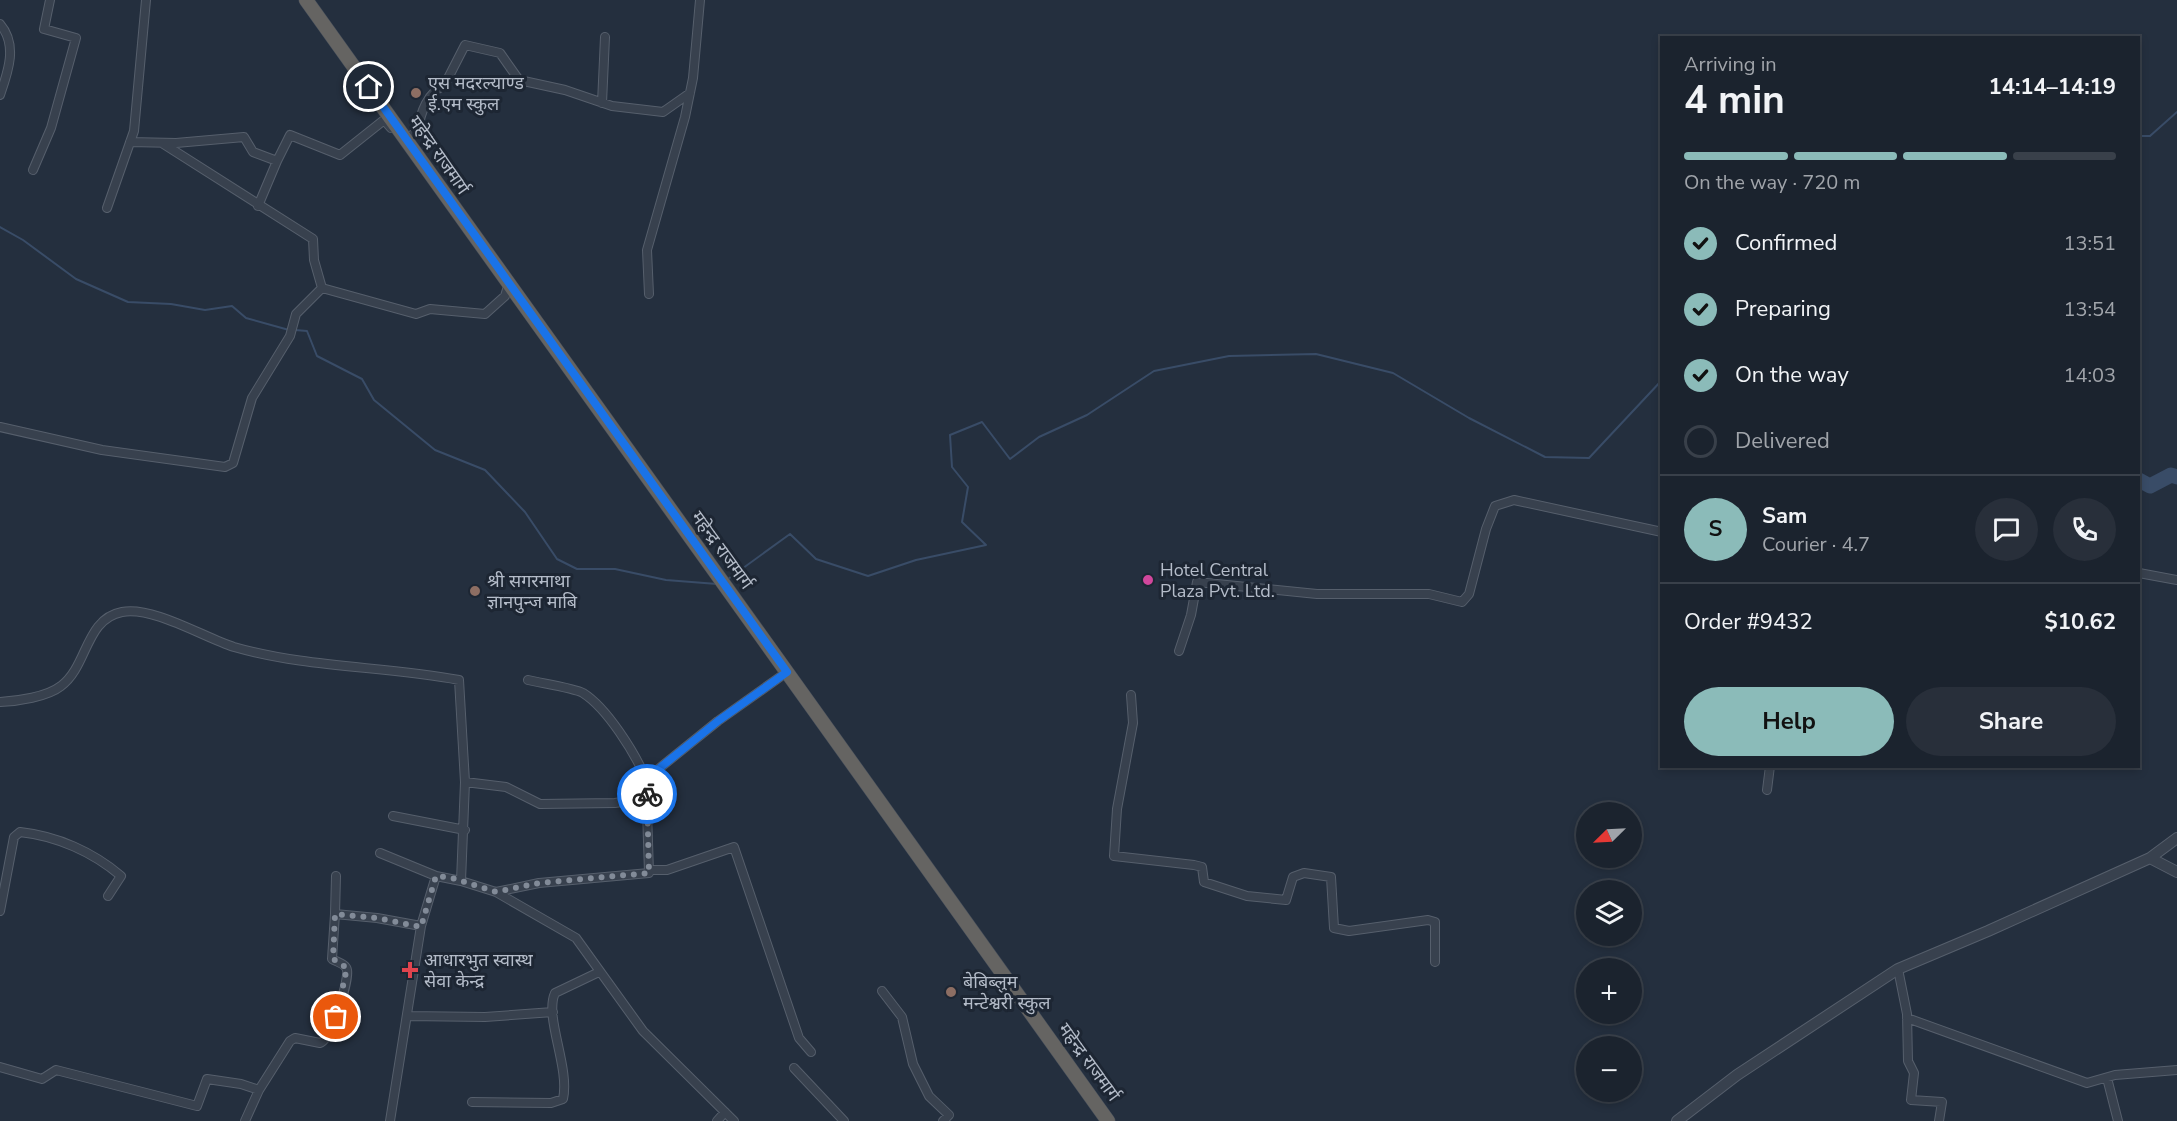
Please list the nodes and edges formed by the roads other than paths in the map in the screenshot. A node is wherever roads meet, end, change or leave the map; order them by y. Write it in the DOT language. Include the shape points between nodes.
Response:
graph roads {
  1 [pos="50,0"];
  2 [pos="146,0"];
  3 [pos="306,0"];
  4 [pos="700,0"];
  5 [pos="0,24"];
  6 [pos="605,37"];
  7 [pos="690,93"];
  8 [pos="0,95"];
  9 [pos="602,103"];
  10 [pos="406,140"];
  11 [pos="130,141"];
  12 [pos="162,143"];
  13 [pos="418,160"];
  14 [pos="277,161"];
  15 [pos="33,170"];
  16 [pos="258,206"];
  17 [pos="107,208"];
  18 [pos="509,283"];
  19 [pos="322,288"];
  20 [pos="649,294"];
  21 [pos="0,427"];
  22 [pos="1660,532"];
  23 [pos="2140,573"];
  24 [pos="2177,580"];
  25 [pos="1179,651"];
  26 [pos="787,672"];
  27 [pos="528,680"];
  28 [pos="1131,695"];
  29 [pos="0,702"];
  30 [pos="1770,768"];
  31 [pos="646,779"];
  32 [pos="465,782"];
  33 [pos="1767,790"];
  34 [pos="647,798"];
  35 [pos="393,816"];
  36 [pos="465,830"];
  37 [pos="2177,838"];
  38 [pos="380,853"];
  39 [pos="2150,858"];
  40 [pos="649,870"];
  41 [pos="2177,872"];
  42 [pos="336,876"];
  43 [pos="436,876"];
  44 [pos="461,881"];
  45 [pos="496,892"];
  46 [pos="108,896"];
  47 [pos="0,911"];
  48 [pos="335,914"];
  49 [pos="421,927"];
  50 [pos="1435,962"];
  51 [pos="1898,969"];
  52 [pos="599,972"];
  53 [pos="882,991"];
  54 [pos="553,1012"];
  55 [pos="407,1016"];
  56 [pos="1907,1018"];
  57 [pos="811,1052"];
  58 [pos="0,1067"];
  59 [pos="794,1068"];
  60 [pos="2177,1070"];
  61 [pos="2108,1078"];
  62 [pos="259,1090"];
  63 [pos="472,1102"];
  64 [pos="725,1112"];
  65 [pos="245,1121"];
  66 [pos="390,1121"];
  67 [pos="717,1121"];
  68 [pos="734,1121"];
  69 [pos="844,1121"];
  70 [pos="943,1121"];
  71 [pos="1108,1121"];
  72 [pos="1677,1121"];
  73 [pos="1939,1121"];
  74 [pos="2118,1121"];
  1 -- 15 [label="street" via="44,29 76,38 51,128"];
  2 -- 11 [label="street"];
  3 -- 10 [label="highway, महेन्द्र राजमार्ग"];
  4 -- 7 [label="street"];
  5 -- 8 [label="street" via="11,51"];
  6 -- 9 [label="street"];
  7 -- 9 [label="street" via="663,112"];
  7 -- 20 [label="street" via="647,250"];
  9 -- 10 [label="street" via="519,80 500,53 465,45 444,86 438,88 420,113 418,130"];
  10 -- 13 [label="highway, महेन्द्र राजमार्ग"];
  11 -- 12 [label="street"];
  11 -- 17 [label="street"];
  12 -- 14 [label="street" via="244,137 253,152"];
  12 -- 16 [label="street"];
  13 -- 14 [label="street" via="384,120 340,155 290,135"];
  13 -- 18 [label="highway, महेन्द्र राजमार्ग"];
  14 -- 16 [label="street"];
  16 -- 19 [label="street" via="313,239"];
  18 -- 19 [label="street" via="505,296 484,314 430,309 416,314"];
  18 -- 26 [label="highway, महेन्द्र राजमार्ग"];
  19 -- 21 [label="street" via="296,314 290,336 252,398 233,463 225,467 102,450"];
  22 -- 25 [label="street" via="1514,500 1495,506 1469,594 1462,602 1429,594 1317,594 1197,582"];
  23 -- 24 [label="street"];
  26 -- 31 [label="street"];
  26 -- 71 [label="highway, महेन्द्र राजमार्ग"];
  27 -- 31 [label="street" via="574,690 587,697 624,739"];
  28 -- 50 [label="street" via="1132,723 1117,809 1114,856 1202,867 1204,882 1247,896 1286,900 1293,877 1304,873 1331,877 1334,928 1349,931 1410,921 1436,922"];
  29 -- 32 [label="street" via="60,688 73,673 101,621 123,611 137,612 172,621 237,648 459,680"];
  30 -- 33 [label="street"];
  31 -- 34 [label="street"];
  32 -- 34 [label="street" via="506,787 540,804 615,803"];
  32 -- 36 [label="street"];
  34 -- 40 [label="street"];
  35 -- 36 [label="street"];
  36 -- 44 [label="street"];
  37 -- 39 [label="street"];
  38 -- 43 [label="street"];
  39 -- 41 [label="street"];
  39 -- 51 [label="street"];
  40 -- 45 [label="street"];
  40 -- 57 [label="street" via="667,870 734,847 799,1038"];
  42 -- 48 [label="street"];
  43 -- 44 [label="street"];
  43 -- 49 [label="street"];
  44 -- 45 [label="street"];
  45 -- 52 [label="street" via="576,938"];
  46 -- 47 [label="street" via="121,876 105,862 82,849 36,833 20,832 14,837"];
  48 -- 49 [label="street"];
  48 -- 62 [label="street" via="333,959 344,965 347,972 328,1037 320,1043 296,1038 290,1041"];
  49 -- 55 [label="street"];
  51 -- 56 [label="street"];
  51 -- 72 [label="street" via="1737,1075"];
  52 -- 54 [label="street" via="555,993"];
  52 -- 64 [label="street" via="643,1031"];
  53 -- 70 [label="street" via="902,1017 913,1064 928,1096 949,1115"];
  54 -- 55 [label="street"];
  54 -- 63 [label="street" via="563,1062 563,1099 551,1103"];
  55 -- 66 [label="street"];
  56 -- 61 [label="street" via="2087,1083"];
  56 -- 73 [label="street" via="1908,1061 1914,1073 1911,1100 1942,1102"];
  58 -- 62 [label="street" via="42,1079 56,1071 197,1106 207,1079"];
  59 -- 69 [label="street"];
  60 -- 61 [label="street"];
  61 -- 74 [label="street"];
  62 -- 65 [label="street"];
  64 -- 67 [label="street"];
  64 -- 68 [label="street"];
}
